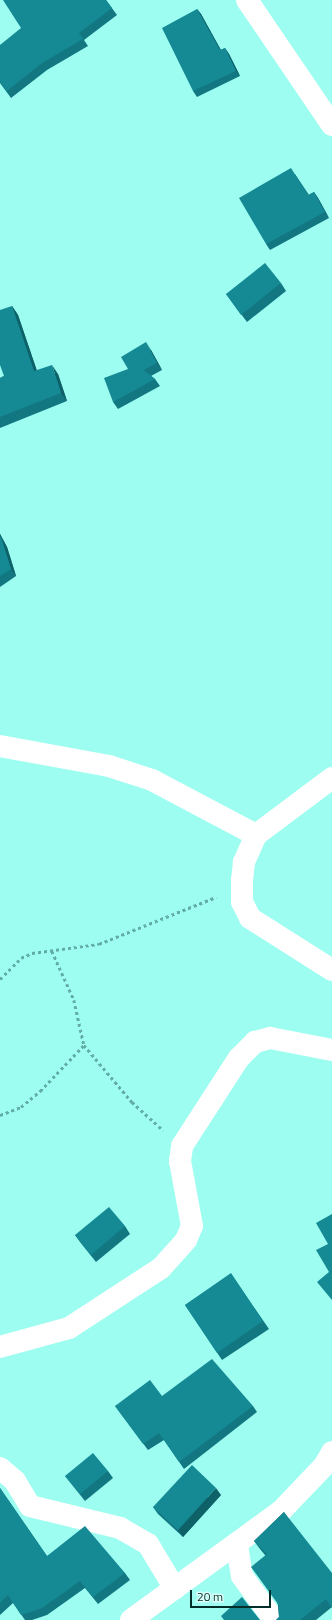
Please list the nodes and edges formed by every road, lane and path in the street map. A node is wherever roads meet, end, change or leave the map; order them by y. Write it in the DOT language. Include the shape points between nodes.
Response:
graph roads {
  1 [pos="247,0"];
  2 [pos="332,125"];
  3 [pos="0,746"];
  4 [pos="332,778"];
  5 [pos="256,835"];
  6 [pos="242,880"];
  7 [pos="52,951"];
  8 [pos="332,970"];
  9 [pos="0,979"];
  10 [pos="84,1045"];
  11 [pos="332,1050"];
  12 [pos="0,1115"];
  13 [pos="182,1146"];
  14 [pos="0,1347"];
  15 [pos="332,1452"];
  16 [pos="0,1468"];
  17 [pos="237,1545"];
  18 [pos="176,1589"];
  19 [pos="131,1620"];
  20 [pos="274,1620"];
  1 -- 2 [label="street"];
  3 -- 5 [label="street" via="109,766 152,780"];
  4 -- 5 [label="street"];
  5 -- 6 [label="street" via="244,862"];
  6 -- 7 [label="path" via="210,901 99,944"];
  6 -- 8 [label="street" via="242,902 250,918"];
  7 -- 9 [label="path" via="21,958"];
  7 -- 10 [label="path" via="74,1000"];
  10 -- 12 [label="path" via="21,1107"];
  10 -- 13 [label="path" via="132,1102"];
  11 -- 13 [label="street" via="270,1038 255,1042 239,1058"];
  13 -- 14 [label="street" via="180,1161 192,1226 186,1240 161,1268 69,1328"];
  15 -- 17 [label="street" via="324,1466 281,1511"];
  16 -- 18 [label="street" via="15,1481 30,1506 120,1528 148,1544"];
  17 -- 18 [label="street"];
  17 -- 20 [label="street" via="242,1576"];
  18 -- 19 [label="street"];
}
